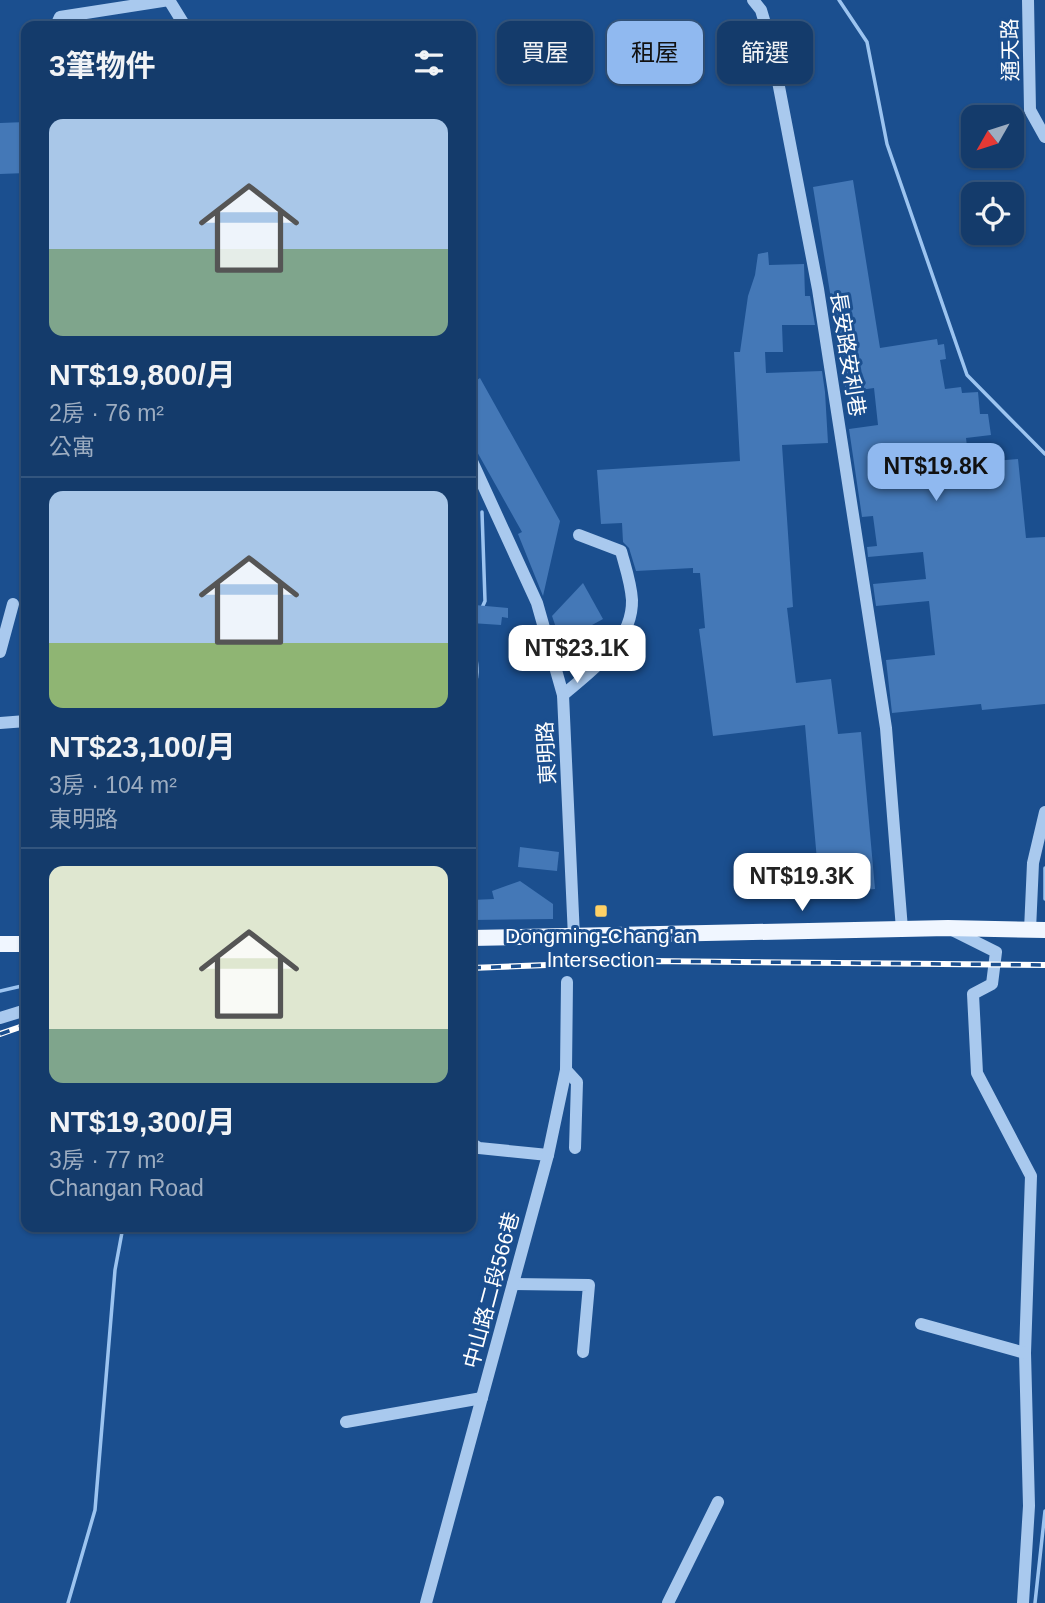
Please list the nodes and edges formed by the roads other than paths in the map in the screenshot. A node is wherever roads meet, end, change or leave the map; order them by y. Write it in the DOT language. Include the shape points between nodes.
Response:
graph roads {
  1 [pos="169,0"];
  2 [pos="753,0"];
  3 [pos="1028,0"];
  4 [pos="58,21"];
  5 [pos="183,21"];
  6 [pos="1045,137"];
  7 [pos="476,470"];
  8 [pos="579,535"];
  9 [pos="13,604"];
  10 [pos="0,652"];
  11 [pos="563,695"];
  12 [pos="21,721"];
  13 [pos="0,723"];
  14 [pos="1045,812"];
  15 [pos="948,928"];
  16 [pos="902,929"];
  17 [pos="1038,930"];
  18 [pos="574,937"];
  19 [pos="476,938"];
  20 [pos="0,944"];
  21 [pos="21,944"];
  22 [pos="567,982"];
  23 [pos="21,1012"];
  24 [pos="0,1018"];
  25 [pos="566,1070"];
  26 [pos="476,1146"];
  27 [pos="575,1148"];
  28 [pos="548,1155"];
  29 [pos="513,1284"];
  30 [pos="920,1324"];
  31 [pos="583,1352"];
  32 [pos="1025,1353"];
  33 [pos="482,1398"];
  34 [pos="346,1422"];
  35 [pos="718,1502"];
  36 [pos="426,1603"];
  37 [pos="668,1603"];
  38 [pos="1023,1603"];
  1 -- 4 [label="street" via="60,17"];
  1 -- 5 [label="street"];
  2 -- 16 [label="street, 長安路安利巷" via="770,40 818,289 886,728"];
  3 -- 6 [label="street, 通天路" via="1030,110"];
  7 -- 11 [label="street, 東明路" via="537,603"];
  8 -- 11 [label="street" via="621,551 632,601 623,634 609,654"];
  9 -- 10 [label="street"];
  11 -- 18 [label="street, 東明路"];
  12 -- 13 [label="street"];
  14 -- 17 [label="street" via="1033,863"];
  15 -- 16 [label="main road"];
  15 -- 17 [label="main road"];
  15 -- 32 [label="street" via="996,952 992,984 973,994 977,1073 1031,1175"];
  16 -- 18 [label="main road"];
  18 -- 19 [label="main road"];
  20 -- 21 [label="main road"];
  22 -- 25 [label="street, 中山路二段566巷"];
  23 -- 24 [label="street"];
  25 -- 27 [label="street" via="577,1082"];
  25 -- 28 [label="street, 中山路二段566巷"];
  26 -- 28 [label="street"];
  28 -- 29 [label="street, 中山路二段566巷"];
  29 -- 31 [label="street" via="589,1285"];
  29 -- 33 [label="street, 中山路二段566巷"];
  30 -- 32 [label="street"];
  32 -- 38 [label="street" via="1029,1506"];
  33 -- 34 [label="street"];
  33 -- 36 [label="street, 中山路二段566巷"];
  35 -- 37 [label="street"];
}
